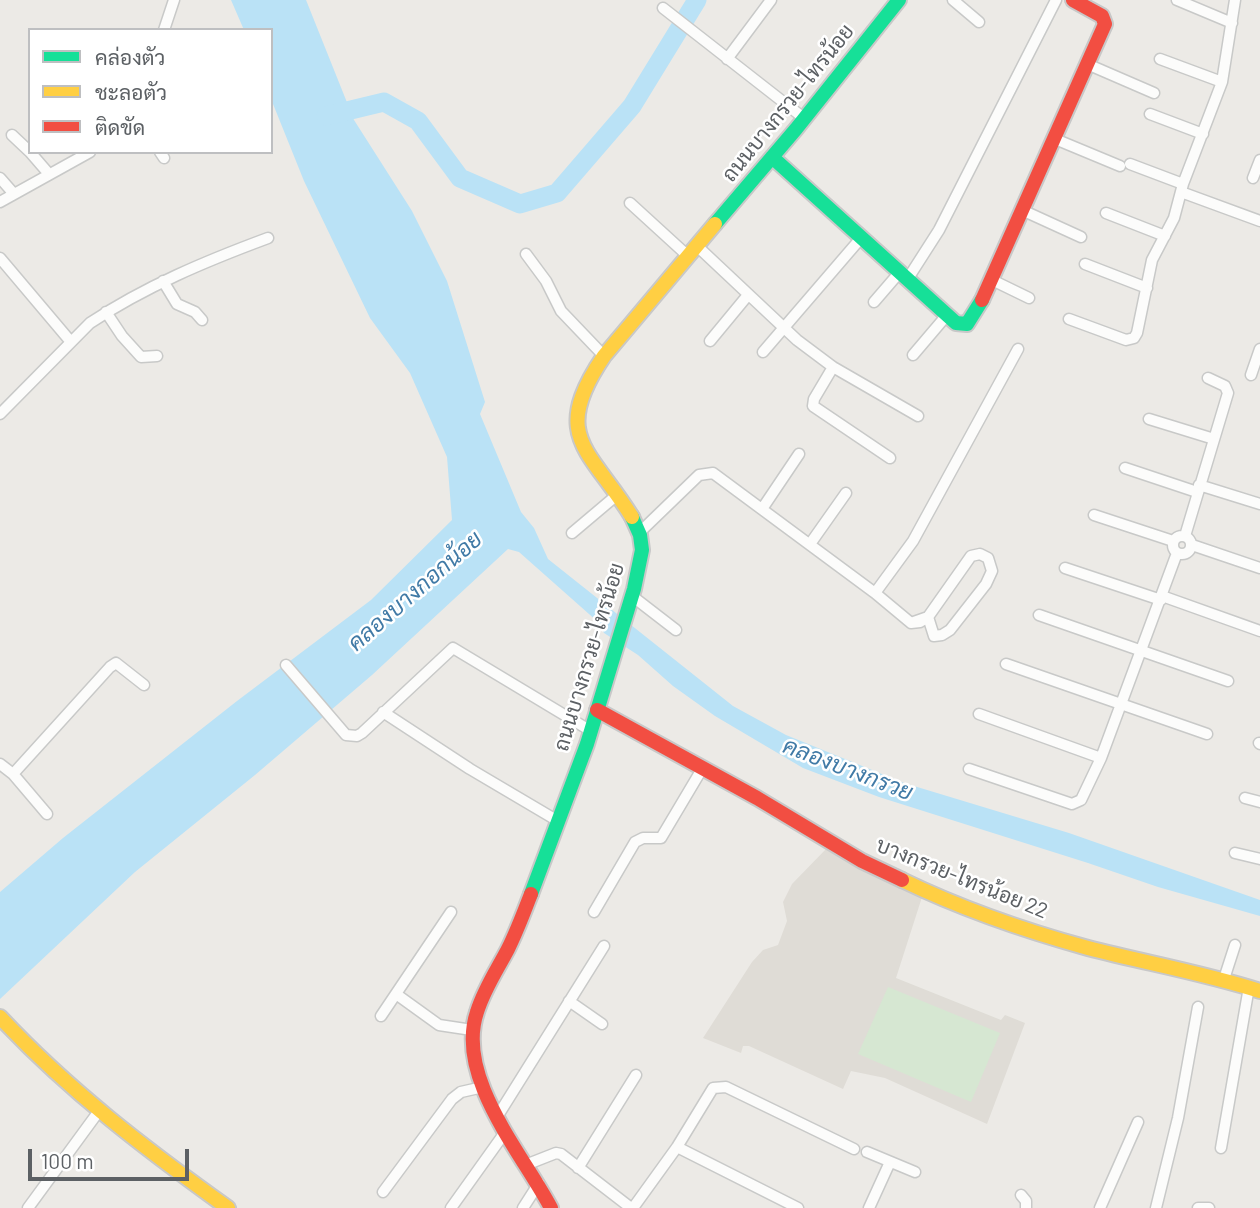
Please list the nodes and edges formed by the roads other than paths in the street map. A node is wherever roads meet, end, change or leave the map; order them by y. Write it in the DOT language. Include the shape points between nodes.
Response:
graph roads {
  1 [pos="174,0"];
  2 [pos="771,0"];
  3 [pos="899,0"];
  4 [pos="1056,0"];
  5 [pos="1073,0"];
  6 [pos="1177,0"];
  7 [pos="1236,0"];
  8 [pos="956,1"];
  9 [pos="667,11"];
  10 [pos="979,22"];
  11 [pos="1232,23"];
  12 [pos="165,28"];
  13 [pos="727,59"];
  14 [pos="1160,59"];
  15 [pos="1087,64"];
  16 [pos="1222,82"];
  17 [pos="1154,93"];
  18 [pos="1150,114"];
  19 [pos="804,118"];
  20 [pos="1203,134"];
  21 [pos="12,135"];
  22 [pos="1055,139"];
  23 [pos="28,149"];
  24 [pos="33,154"];
  25 [pos="86,154"];
  26 [pos="772,157"];
  27 [pos="1260,160"];
  28 [pos="50,174"];
  29 [pos="0,178"];
  30 [pos="1253,178"];
  31 [pos="1182,188"];
  32 [pos="14,194"];
  33 [pos="0,202"];
  34 [pos="630,203"];
  35 [pos="1024,211"];
  36 [pos="1106,213"];
  37 [pos="1260,221"];
  38 [pos="1165,236"];
  39 [pos="1081,237"];
  40 [pos="268,238"];
  41 [pos="861,238"];
  42 [pos="693,251"];
  43 [pos="526,254"];
  44 [pos="0,258"];
  45 [pos="1085,264"];
  46 [pos="903,276"];
  47 [pos="163,281"];
  48 [pos="992,281"];
  49 [pos="1147,288"];
  50 [pos="748,295"];
  51 [pos="1029,298"];
  52 [pos="874,302"];
  53 [pos="106,312"];
  54 [pos="947,315"];
  55 [pos="1069,319"];
  56 [pos="202,320"];
  57 [pos="783,329"];
  58 [pos="710,341"];
  59 [pos="71,342"];
  60 [pos="1018,349"];
  61 [pos="1260,349"];
  62 [pos="763,352"];
  63 [pos="913,355"];
  64 [pos="157,356"];
  65 [pos="604,356"];
  66 [pos="833,367"];
  67 [pos="1251,375"];
  68 [pos="1208,378"];
  69 [pos="0,414"];
  70 [pos="918,416"];
  71 [pos="1149,419"];
  72 [pos="1214,439"];
  73 [pos="799,454"];
  74 [pos="890,458"];
  75 [pos="1125,468"];
  76 [pos="1198,488"];
  77 [pos="846,493"];
  78 [pos="617,495"];
  79 [pos="1260,504"];
  80 [pos="762,509"];
  81 [pos="1094,515"];
  82 [pos="640,532"];
  83 [pos="572,533"];
  84 [pos="1185,536"];
  85 [pos="1174,541"];
  86 [pos="810,544"];
  87 [pos="1192,545"];
  88 [pos="1177,553"];
  89 [pos="1065,568"];
  90 [pos="1260,568"];
  91 [pos="875,593"];
  92 [pos="1161,598"];
  93 [pos="631,600"];
  94 [pos="1039,615"];
  95 [pos="928,617"];
  96 [pos="676,630"];
  97 [pos="1260,631"];
  98 [pos="1141,650"];
  99 [pos="1006,664"];
  100 [pos="286,665"];
  101 [pos="1228,681"];
  102 [pos="144,685"];
  103 [pos="1122,704"];
  104 [pos="597,710"];
  105 [pos="383,712"];
  106 [pos="979,715"];
  107 [pos="591,731"];
  108 [pos="1207,734"];
  109 [pos="1101,758"];
  110 [pos="0,764"];
  111 [pos="702,769"];
  112 [pos="969,769"];
  113 [pos="13,774"];
  114 [pos="1245,798"];
  115 [pos="1260,802"];
  116 [pos="47,814"];
  117 [pos="558,821"];
  118 [pos="1235,853"];
  119 [pos="1260,859"];
  120 [pos="451,912"];
  121 [pos="594,912"];
  122 [pos="1235,945"];
  123 [pos="604,946"];
  124 [pos="1224,979"];
  125 [pos="1255,989"];
  126 [pos="396,994"];
  127 [pos="569,1001"];
  128 [pos="1198,1007"];
  129 [pos="381,1016"];
  130 [pos="4,1022"];
  131 [pos="602,1024"];
  132 [pos="472,1030"];
  133 [pos="636,1075"];
  134 [pos="482,1087"];
  135 [pos="99,1111"];
  136 [pos="497,1116"];
  137 [pos="1138,1122"];
  138 [pos="506,1131"];
  139 [pos="677,1147"];
  140 [pos="1221,1148"];
  141 [pos="854,1149"];
  142 [pos="867,1152"];
  143 [pos="890,1162"];
  144 [pos="528,1164"];
  145 [pos="578,1168"];
  146 [pos="915,1172"];
  147 [pos="539,1182"];
  148 [pos="383,1192"];
  149 [pos="1021,1195"];
  150 [pos="28,1208"];
  151 [pos="228,1208"];
  152 [pos="451,1208"];
  153 [pos="523,1208"];
  154 [pos="551,1208"];
  155 [pos="632,1208"];
  156 [pos="798,1208"];
  157 [pos="869,1208"];
  158 [pos="1026,1208"];
  159 [pos="1100,1208"];
  160 [pos="1156,1208"];
  161 [pos="1198,1208"];
  162 [pos="1209,1208"];
  1 -- 12 [label="street"];
  2 -- 13 [label="street"];
  3 -- 19 [label="street, ถนนบางกรวย-ไทรน้อย"];
  4 -- 46 [label="street" via="939,230"];
  5 -- 15 [label="street" via="1105,20"];
  6 -- 11 [label="street"];
  7 -- 11 [label="street"];
  8 -- 10 [label="street"];
  9 -- 13 [label="street"];
  11 -- 16 [label="street"];
  13 -- 19 [label="street"];
  14 -- 16 [label="street"];
  15 -- 17 [label="street"];
  15 -- 22 [label="street"];
  16 -- 20 [label="street"];
  18 -- 20 [label="street"];
  19 -- 26 [label="street, ถนนบางกรวย-ไทรน้อย"];
  20 -- 31 [label="street"];
  21 -- 23 [label="street"];
  22 -- 31 [label="street"];
  22 -- 35 [label="street"];
  24 -- 28 [label="street"];
  25 -- 28 [label="street"];
  26 -- 41 [label="street"];
  26 -- 42 [label="street, ถนนบางกรวย-ไทรน้อย"];
  27 -- 30 [label="street"];
  28 -- 32 [label="street"];
  29 -- 32 [label="street"];
  31 -- 37 [label="street"];
  31 -- 38 [label="street"];
  32 -- 33 [label="street"];
  34 -- 42 [label="street"];
  35 -- 39 [label="street"];
  35 -- 48 [label="street"];
  36 -- 38 [label="street"];
  38 -- 49 [label="street" via="1152,260"];
  40 -- 47 [label="street"];
  41 -- 46 [label="street"];
  41 -- 57 [label="street"];
  42 -- 50 [label="street"];
  42 -- 65 [label="street, ถนนบางกรวย-ไทรน้อย"];
  43 -- 65 [label="street" via="561,311"];
  44 -- 59 [label="street"];
  45 -- 49 [label="street"];
  46 -- 52 [label="street"];
  46 -- 54 [label="street"];
  47 -- 53 [label="street"];
  47 -- 56 [label="street" via="177,304"];
  48 -- 51 [label="street"];
  48 -- 54 [label="street" via="967,324 956,323"];
  49 -- 55 [label="street" via="1137,333 1130,340"];
  50 -- 57 [label="street"];
  50 -- 58 [label="street"];
  53 -- 59 [label="street"];
  53 -- 64 [label="street" via="141,357"];
  54 -- 63 [label="street"];
  57 -- 62 [label="street"];
  57 -- 66 [label="street"];
  59 -- 69 [label="street"];
  60 -- 91 [label="street" via="920,530"];
  61 -- 67 [label="street"];
  65 -- 78 [label="street, ถนนบางกรวย-ไทรน้อย" via="582,389 577,429 587,456"];
  66 -- 70 [label="street"];
  66 -- 74 [label="street" via="813,406"];
  68 -- 72 [label="street" via="1225,386 1228,393"];
  71 -- 72 [label="street"];
  72 -- 76 [label="street"];
  73 -- 80 [label="street"];
  75 -- 76 [label="street"];
  76 -- 79 [label="street"];
  76 -- 84 [label="street"];
  77 -- 86 [label="street"];
  78 -- 82 [label="street, ถนนบางกรวย-ไทรน้อย"];
  78 -- 83 [label="street"];
  80 -- 82 [label="street" via="709,472 699,475"];
  80 -- 86 [label="street"];
  81 -- 85 [label="street"];
  82 -- 93 [label="street, ถนนบางกรวย-ไทรน้อย" via="642,553"];
  84 -- 85 [label="street"];
  84 -- 87 [label="street"];
  85 -- 88 [label="street"];
  86 -- 91 [label="street"];
  87 -- 88 [label="street" via="1187,553"];
  87 -- 90 [label="street"];
  88 -- 92 [label="street"];
  89 -- 92 [label="street"];
  91 -- 95 [label="street" via="911,623"];
  92 -- 97 [label="street"];
  92 -- 98 [label="street"];
  93 -- 96 [label="street"];
  93 -- 104 [label="street, ถนนบางกรวย-ไทรน้อย"];
  94 -- 98 [label="street"];
  95 -- 95 [label="street" via="971,556 988,558 992,571 986,583 950,630 934,636"];
  98 -- 101 [label="street"];
  98 -- 103 [label="street"];
  99 -- 103 [label="street"];
  100 -- 105 [label="street" via="346,735 362,733"];
  102 -- 113 [label="street" via="122,666 110,667"];
  103 -- 108 [label="street"];
  103 -- 109 [label="street"];
  104 -- 107 [label="street, ถนนบางกรวย-ไทรน้อย"];
  104 -- 111 [label="street, บางกรวย-ไทรน้อย 22"];
  105 -- 107 [label="street" via="453,648"];
  105 -- 117 [label="street"];
  106 -- 109 [label="street"];
  107 -- 117 [label="street, ถนนบางกรวย-ไทรน้อย"];
  109 -- 112 [label="street" via="1077,804"];
  110 -- 113 [label="street"];
  111 -- 121 [label="street" via="661,838 635,842"];
  111 -- 124 [label="street, บางกรวย-ไทรน้อย 22" via="862,861 922,889 1089,948"];
  113 -- 116 [label="street"];
  114 -- 115 [label="street"];
  117 -- 132 [label="street, ถนนบางกรวย-ไทรน้อย" via="515,935 477,1008"];
  118 -- 119 [label="street"];
  120 -- 126 [label="street"];
  122 -- 124 [label="street"];
  123 -- 127 [label="street"];
  124 -- 125 [label="street, บางกรวย-ไทรน้อย 22"];
  125 -- 140 [label="street"];
  126 -- 129 [label="street"];
  126 -- 132 [label="street" via="439,1025"];
  127 -- 131 [label="street"];
  127 -- 136 [label="street"];
  128 -- 160 [label="street"];
  130 -- 135 [label="street"];
  132 -- 134 [label="street, ถนนบางกรวย-ไทรน้อย"];
  133 -- 145 [label="street"];
  134 -- 136 [label="street, ถนนบางกรวย-ไทรน้อย"];
  134 -- 148 [label="street" via="452,1099"];
  135 -- 150 [label="street"];
  135 -- 151 [label="street"];
  136 -- 138 [label="street, ถนนบางกรวย-ไทรน้อย"];
  137 -- 159 [label="street"];
  138 -- 144 [label="street, ถนนบางกรวย-ไทรน้อย"];
  138 -- 152 [label="street"];
  139 -- 141 [label="street" via="718,1086"];
  139 -- 155 [label="street"];
  139 -- 156 [label="street"];
  142 -- 143 [label="street"];
  143 -- 146 [label="street"];
  143 -- 157 [label="street"];
  144 -- 145 [label="street" via="555,1153"];
  144 -- 147 [label="street, ถนนบางกรวย-ไทรน้อย"];
  145 -- 155 [label="street"];
  147 -- 153 [label="street"];
  147 -- 154 [label="street, ถนนบางกรวย-ไทรน้อย"];
  149 -- 158 [label="street"];
  161 -- 162 [label="street"];
}
